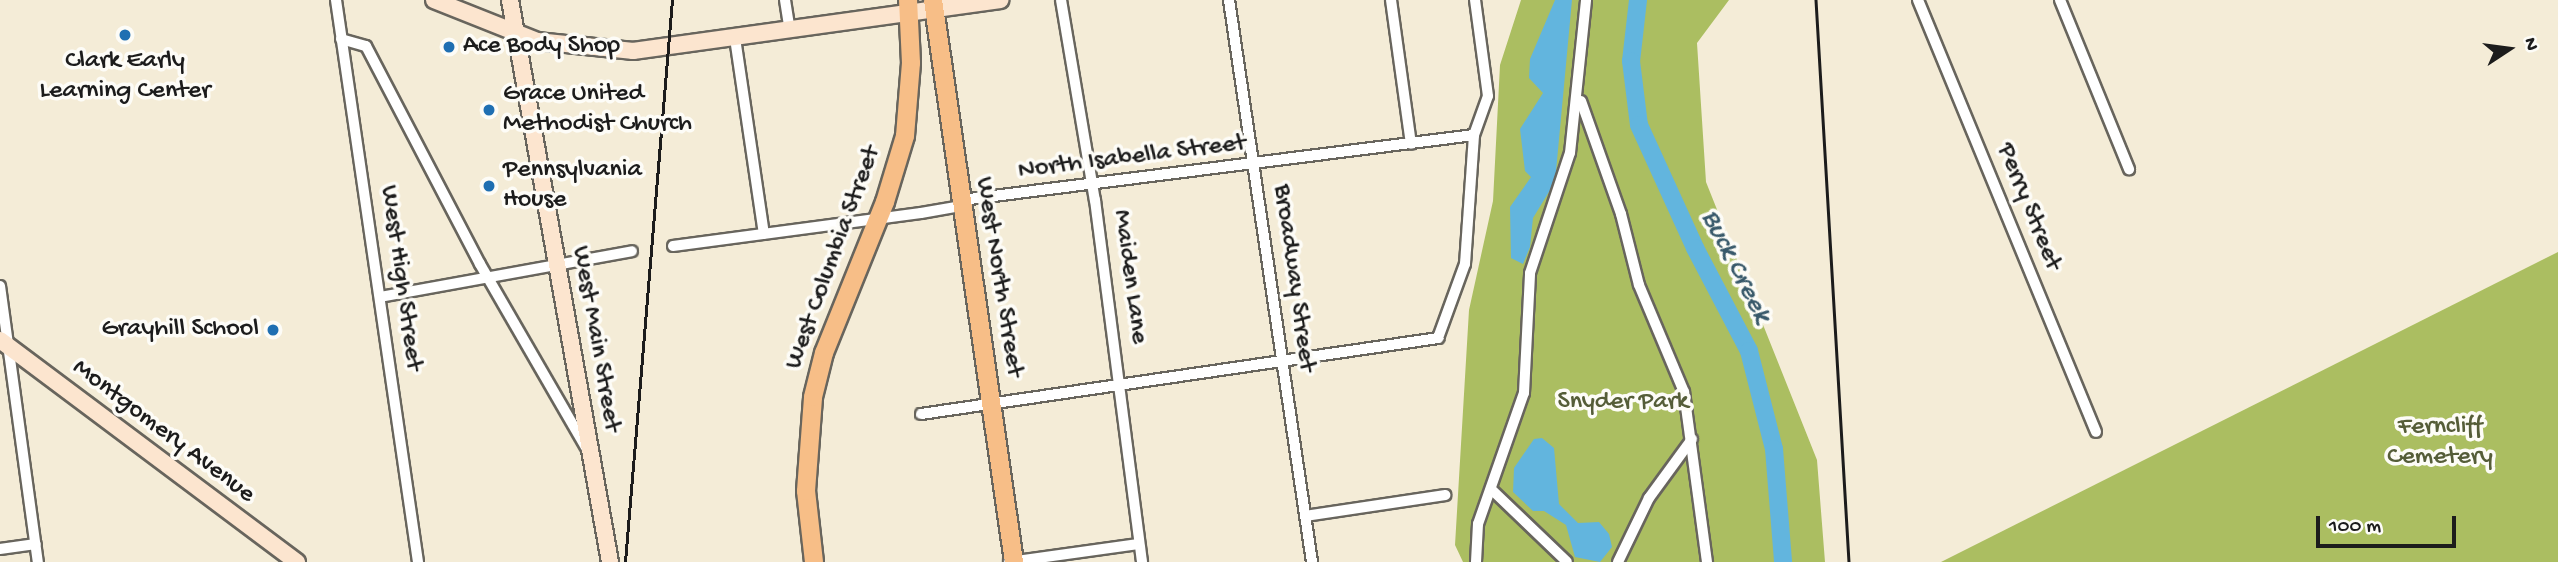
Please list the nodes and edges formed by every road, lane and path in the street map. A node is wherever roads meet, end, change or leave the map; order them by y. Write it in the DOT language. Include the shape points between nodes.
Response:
graph roads {
  1 [pos="336,0"];
  2 [pos="434,0"];
  3 [pos="510,0"];
  4 [pos="786,0"];
  5 [pos="1000,0"];
  6 [pos="1061,0"];
  7 [pos="1229,0"];
  8 [pos="1391,0"];
  9 [pos="1475,0"];
  10 [pos="1586,0"];
  11 [pos="1919,0"];
  12 [pos="2060,0"];
  13 [pos="934,5"];
  14 [pos="908,6"];
  15 [pos="790,30"];
  16 [pos="515,32"];
  17 [pos="736,38"];
  18 [pos="341,39"];
  19 [pos="1579,95"];
  20 [pos="1474,135"];
  21 [pos="1411,144"];
  22 [pos="1254,166"];
  23 [pos="2129,169"];
  24 [pos="1091,183"];
  25 [pos="960,206"];
  26 [pos="878,218"];
  27 [pos="764,234"];
  28 [pos="673,246"];
  29 [pos="632,251"];
  30 [pos="556,263"];
  31 [pos="487,276"];
  32 [pos="0,286"];
  33 [pos="380,297"];
  34 [pos="4,343"];
  35 [pos="1283,360"];
  36 [pos="1121,383"];
  37 [pos="990,404"];
  38 [pos="921,414"];
  39 [pos="2096,432"];
  40 [pos="1692,438"];
  41 [pos="591,455"];
  42 [pos="1491,489"];
  43 [pos="1445,495"];
  44 [pos="1306,516"];
  45 [pos="36,544"];
  46 [pos="1139,544"];
  47 [pos="0,549"];
  48 [pos="38,562"];
  49 [pos="297,562"];
  50 [pos="418,562"];
  51 [pos="610,562"];
  52 [pos="814,562"];
  53 [pos="1011,562"];
  54 [pos="1142,562"];
  55 [pos="1312,562"];
  56 [pos="1476,562"];
  57 [pos="1567,562"];
  58 [pos="1618,562"];
  59 [pos="1707,562"];
  1 -- 18 [label="street, West High Street"];
  2 -- 16 [label="street"];
  3 -- 16 [label="street, West Main Street"];
  4 -- 15 [label="street"];
  5 -- 13 [label="street"];
  6 -- 24 [label="street, Maiden Lane"];
  7 -- 22 [label="street, Broadway Street"];
  8 -- 21 [label="street"];
  9 -- 20 [label="street" via="1488,96"];
  10 -- 19 [label="street"];
  11 -- 39 [label="street, Perry Street"];
  12 -- 23 [label="street"];
  13 -- 14 [label="street"];
  13 -- 25 [label="main road, West North Street"];
  14 -- 15 [label="street"];
  14 -- 26 [label="main road, West Columbia Street" via="911,63 905,136"];
  15 -- 17 [label="street"];
  16 -- 17 [label="street" via="579,48 633,51"];
  16 -- 30 [label="street, West Main Street"];
  17 -- 27 [label="street"];
  18 -- 31 [label="street" via="366,46"];
  18 -- 33 [label="street, West High Street"];
  19 -- 40 [label="street" via="1621,214 1639,285 1680,379"];
  19 -- 42 [label="street" via="1561,186 1531,272 1524,393"];
  20 -- 21 [label="street, North Isabella Street"];
  20 -- 35 [label="street" via="1465,264 1446,328 1425,343"];
  21 -- 22 [label="street, North Isabella Street"];
  22 -- 24 [label="street, North Isabella Street"];
  22 -- 35 [label="street, Broadway Street"];
  24 -- 25 [label="street, North Isabella Street" via="970,199"];
  24 -- 36 [label="street, Maiden Lane"];
  25 -- 26 [label="street, North Isabella Street"];
  25 -- 37 [label="main road, West North Street"];
  26 -- 27 [label="street, North Isabella Street"];
  26 -- 52 [label="main road, West Columbia Street" via="824,353 813,397 806,491"];
  27 -- 28 [label="street, North Isabella Street"];
  29 -- 30 [label="street"];
  30 -- 31 [label="street"];
  30 -- 41 [label="street, West Main Street"];
  31 -- 33 [label="street"];
  31 -- 41 [label="street"];
  32 -- 34 [label="street"];
  33 -- 50 [label="street, West High Street"];
  34 -- 45 [label="street"];
  34 -- 49 [label="street, Montgomery Avenue"];
  35 -- 36 [label="street"];
  35 -- 44 [label="street, Broadway Street"];
  36 -- 37 [label="street"];
  36 -- 46 [label="street, Maiden Lane"];
  37 -- 38 [label="street"];
  37 -- 53 [label="main road, West North Street"];
  40 -- 58 [label="street" via="1649,498"];
  40 -- 59 [label="street"];
  41 -- 51 [label="street, West Main Street"];
  42 -- 56 [label="street" via="1478,524"];
  42 -- 57 [label="street"];
  43 -- 44 [label="street"];
  44 -- 55 [label="street, Broadway Street"];
  45 -- 47 [label="street"];
  45 -- 48 [label="street"];
  46 -- 53 [label="street"];
  46 -- 54 [label="street, Maiden Lane"];
}
